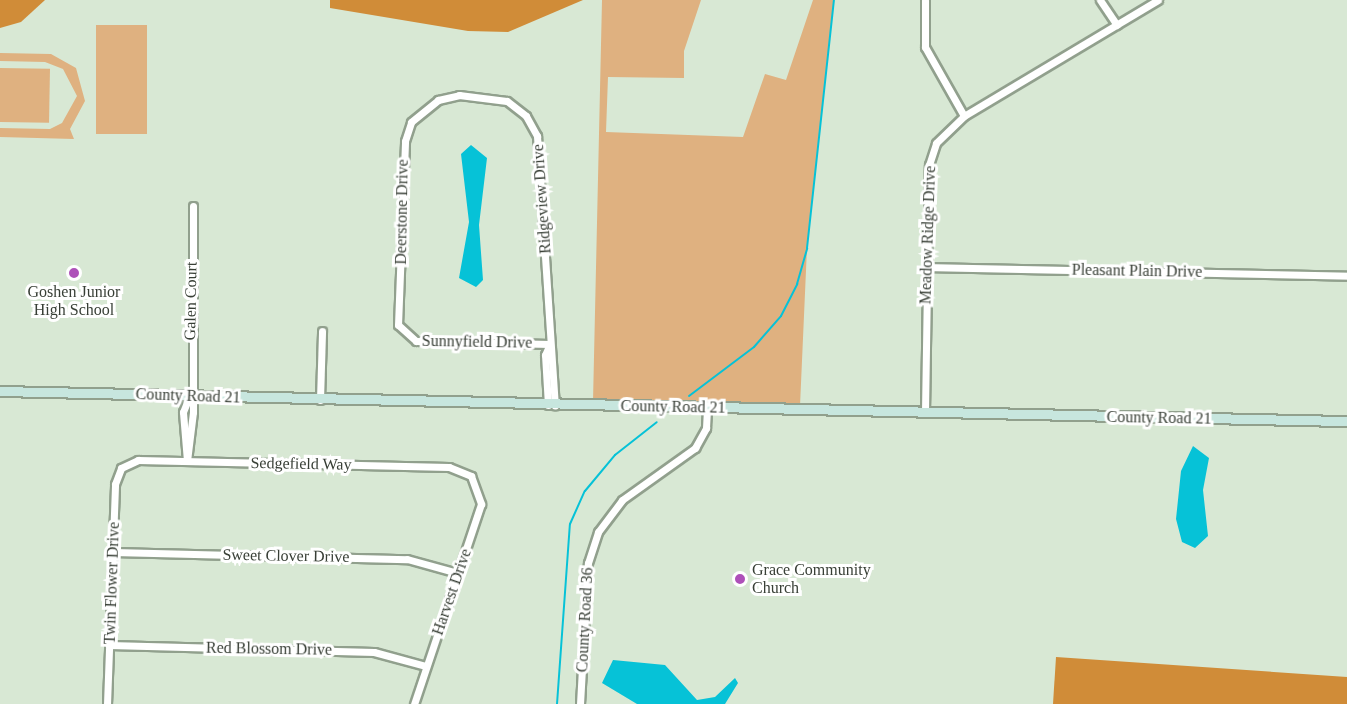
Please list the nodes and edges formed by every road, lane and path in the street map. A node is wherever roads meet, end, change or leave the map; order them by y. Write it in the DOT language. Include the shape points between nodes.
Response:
graph roads {
  1 [pos="925,0"];
  2 [pos="1100,0"];
  3 [pos="1158,0"];
  4 [pos="1117,25"];
  5 [pos="964,116"];
  6 [pos="411,122"];
  7 [pos="193,206"];
  8 [pos="927,267"];
  9 [pos="1347,276"];
  10 [pos="322,331"];
  11 [pos="406,336"];
  12 [pos="550,344"];
  13 [pos="0,392"];
  14 [pos="189,397"];
  15 [pos="320,400"];
  16 [pos="552,405"];
  17 [pos="707,408"];
  18 [pos="925,412"];
  19 [pos="1347,422"];
  20 [pos="187,461"];
  21 [pos="124,465"];
  22 [pos="475,480"];
  23 [pos="113,552"];
  24 [pos="458,573"];
  25 [pos="110,645"];
  26 [pos="426,666"];
  27 [pos="107,704"];
  28 [pos="414,704"];
  29 [pos="580,704"];
  1 -- 5 [label="street" via="925,47"];
  2 -- 4 [label="street"];
  3 -- 4 [label="street, Meadow Ridge Drive"];
  4 -- 5 [label="street, Meadow Ridge Drive"];
  5 -- 8 [label="street, Meadow Ridge Drive" via="936,143 929,165"];
  6 -- 11 [label="street, Deerstone Drive" via="403,152 404,254 396,311"];
  6 -- 12 [label="street, Ridgeview Drive" via="447,96 488,96 518,108 534,127 540,146"];
  7 -- 14 [label="street, Galen Court"];
  8 -- 9 [label="street, Pleasant Plain Drive"];
  8 -- 18 [label="street, Meadow Ridge Drive"];
  10 -- 15 [label="street"];
  11 -- 12 [label="street, Sunnyfield Drive" via="424,341"];
  12 -- 16 [label="street, Ridgeview Drive"];
  13 -- 14 [label="street, County Road 21"];
  14 -- 15 [label="street, County Road 21"];
  14 -- 20 [label="street, Galen Court" via="183,412"];
  15 -- 16 [label="street, County Road 21"];
  16 -- 17 [label="street, County Road 21"];
  17 -- 18 [label="street, County Road 21"];
  17 -- 29 [label="street, County Road 36" via="706,428 695,448 622,501 598,532 588,563"];
  18 -- 19 [label="street, County Road 21"];
  20 -- 21 [label="street, Sedgefield Way" via="138,460"];
  20 -- 22 [label="street, Sedgefield Way" via="449,467"];
  21 -- 23 [label="street, Twin Flower Drive" via="115,484"];
  22 -- 24 [label="street, Harvest Drive" via="481,504"];
  23 -- 24 [label="street, Sweet Clover Drive" via="407,559"];
  23 -- 25 [label="street, Twin Flower Drive"];
  24 -- 26 [label="street, Harvest Drive"];
  25 -- 26 [label="street, Red Blossom Drive" via="374,652"];
  25 -- 27 [label="street, Twin Flower Drive"];
  26 -- 28 [label="street, Harvest Drive"];
}
